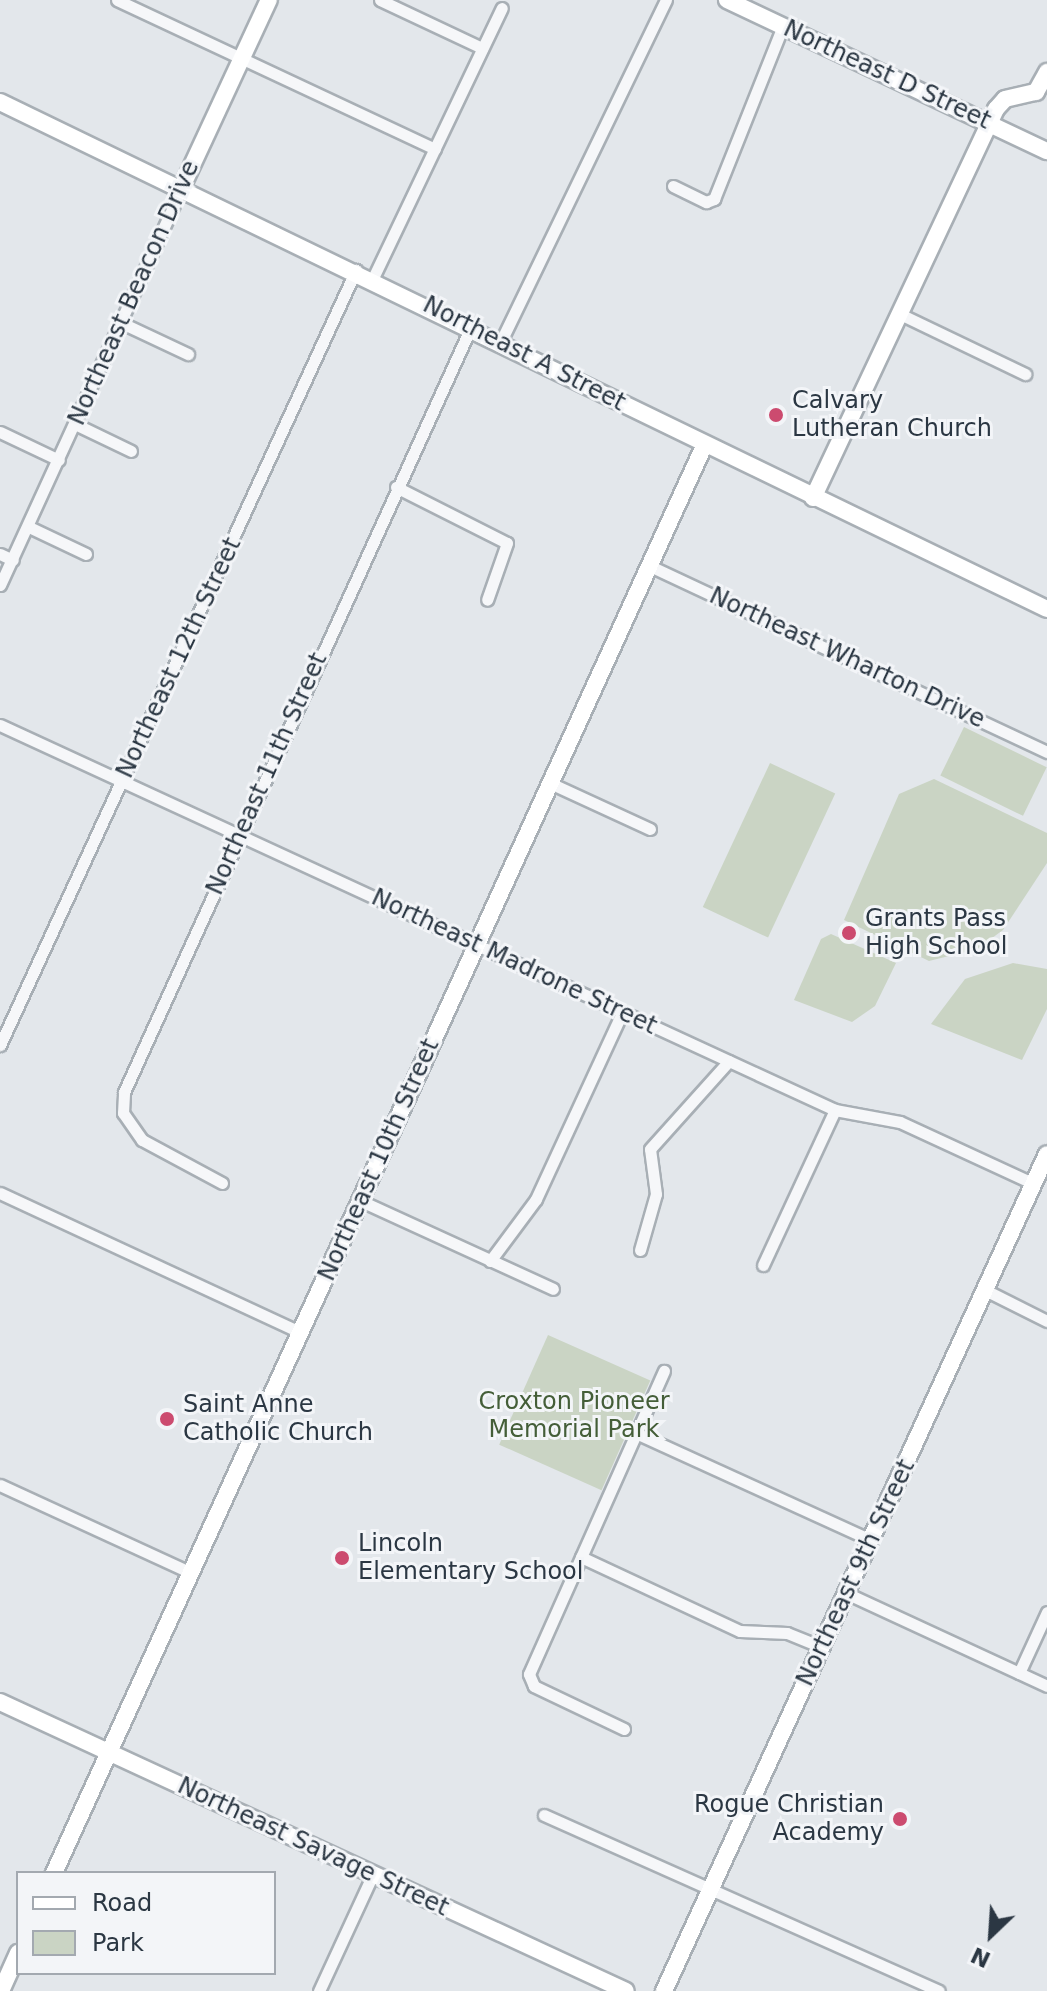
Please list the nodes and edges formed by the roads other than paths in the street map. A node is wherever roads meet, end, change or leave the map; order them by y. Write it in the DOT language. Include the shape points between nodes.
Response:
graph roads {
  1 [pos="117,0"];
  2 [pos="269,0"];
  3 [pos="380,0"];
  4 [pos="666,0"];
  5 [pos="727,0"];
  6 [pos="502,8"];
  7 [pos="783,26"];
  8 [pos="482,48"];
  9 [pos="242,58"];
  10 [pos="1047,72"];
  11 [pos="0,102"];
  12 [pos="989,124"];
  13 [pos="435,149"];
  14 [pos="1047,151"];
  15 [pos="673,186"];
  16 [pos="182,187"];
  17 [pos="356,270"];
  18 [pos="373,278"];
  19 [pos="900,314"];
  20 [pos="122,323"];
  21 [pos="472,325"];
  22 [pos="502,339"];
  23 [pos="188,354"];
  24 [pos="1025,374"];
  25 [pos="75,424"];
  26 [pos="0,432"];
  27 [pos="704,446"];
  28 [pos="131,451"];
  29 [pos="59,460"];
  30 [pos="396,487"];
  31 [pos="813,498"];
  32 [pos="29,527"];
  33 [pos="0,554"];
  34 [pos="86,554"];
  35 [pos="13,560"];
  36 [pos="648,565"];
  37 [pos="0,585"];
  38 [pos="487,600"];
  39 [pos="1047,609"];
  40 [pos="0,725"];
  41 [pos="1047,752"];
  42 [pos="123,780"];
  43 [pos="550,783"];
  44 [pos="650,829"];
  45 [pos="241,834"];
  46 [pos="476,945"];
  47 [pos="622,1013"];
  48 [pos="0,1045"];
  49 [pos="729,1061"];
  50 [pos="835,1110"];
  51 [pos="1046,1158"];
  52 [pos="222,1183"];
  53 [pos="1034,1184"];
  54 [pos="0,1193"];
  55 [pos="361,1201"];
  56 [pos="640,1250"];
  57 [pos="490,1261"];
  58 [pos="763,1265"];
  59 [pos="553,1289"];
  60 [pos="985,1290"];
  61 [pos="1047,1321"];
  62 [pos="301,1333"];
  63 [pos="664,1371"];
  64 [pos="636,1433"];
  65 [pos="0,1485"];
  66 [pos="871,1540"];
  67 [pos="581,1557"];
  68 [pos="191,1573"];
  69 [pos="846,1593"];
  70 [pos="1047,1612"];
  71 [pos="821,1647"];
  72 [pos="1019,1673"];
  73 [pos="1047,1686"];
  74 [pos="0,1702"];
  75 [pos="624,1729"];
  76 [pos="109,1753"];
  77 [pos="544,1815"];
  78 [pos="55,1871"];
  79 [pos="373,1874"];
  80 [pos="712,1886"];
  81 [pos="16,1957"];
  82 [pos="3,1981"];
  83 [pos="319,1991"];
  84 [pos="626,1991"];
  85 [pos="664,1991"];
  86 [pos="939,1991"];
  1 -- 9 [label="street"];
  2 -- 9 [label="street, Northeast Beacon Drive"];
  3 -- 8 [label="street"];
  4 -- 22 [label="street"];
  5 -- 7 [label="street, Northeast D Street"];
  6 -- 8 [label="street"];
  7 -- 12 [label="street, Northeast D Street"];
  7 -- 15 [label="street" via="714,199 706,202"];
  8 -- 13 [label="street"];
  9 -- 13 [label="street"];
  9 -- 16 [label="street, Northeast Beacon Drive"];
  10 -- 12 [label="street" via="1036,92 1000,103"];
  11 -- 16 [label="street, Northeast A Street"];
  12 -- 14 [label="street, Northeast D Street"];
  12 -- 19 [label="street"];
  13 -- 18 [label="street"];
  16 -- 17 [label="street, Northeast A Street"];
  16 -- 20 [label="street, Northeast Beacon Drive"];
  17 -- 18 [label="street, Northeast A Street"];
  17 -- 42 [label="street, Northeast 12th Street"];
  18 -- 21 [label="street, Northeast A Street"];
  19 -- 24 [label="street"];
  19 -- 31 [label="street"];
  20 -- 23 [label="street"];
  20 -- 25 [label="street, Northeast Beacon Drive"];
  21 -- 22 [label="street, Northeast A Street"];
  21 -- 30 [label="street, Northeast 11th Street"];
  22 -- 27 [label="street, Northeast A Street"];
  25 -- 28 [label="street"];
  25 -- 29 [label="street, Northeast Beacon Drive"];
  26 -- 29 [label="street"];
  27 -- 31 [label="street, Northeast A Street"];
  27 -- 36 [label="street, Northeast 10th Street"];
  29 -- 32 [label="street, Northeast Beacon Drive"];
  30 -- 38 [label="street" via="507,543"];
  30 -- 45 [label="street, Northeast 11th Street"];
  31 -- 39 [label="street, Northeast A Street"];
  32 -- 34 [label="street"];
  32 -- 35 [label="street, Northeast Beacon Drive"];
  33 -- 35 [label="street"];
  35 -- 37 [label="street, Northeast Beacon Drive"];
  36 -- 41 [label="street, Northeast Wharton Drive"];
  36 -- 43 [label="street, Northeast 10th Street"];
  40 -- 42 [label="street, Northeast Madrone Street"];
  42 -- 45 [label="street, Northeast Madrone Street"];
  42 -- 48 [label="street, Northeast 12th Street"];
  43 -- 44 [label="street"];
  43 -- 46 [label="street, Northeast 10th Street"];
  45 -- 46 [label="street, Northeast Madrone Street"];
  45 -- 52 [label="street, Northeast 11th Street" via="123,1102 142,1140"];
  46 -- 47 [label="street, Northeast Madrone Street"];
  46 -- 55 [label="street, Northeast 10th Street"];
  47 -- 49 [label="street, Northeast Madrone Street"];
  47 -- 57 [label="street" via="536,1199"];
  49 -- 50 [label="street, Northeast Madrone Street"];
  49 -- 56 [label="street" via="650,1149 656,1194"];
  50 -- 53 [label="street, Northeast Madrone Street" via="900,1122"];
  50 -- 58 [label="street"];
  51 -- 53 [label="street, Northeast 9th Street"];
  53 -- 60 [label="street, Northeast 9th Street"];
  54 -- 62 [label="street"];
  55 -- 57 [label="street"];
  55 -- 62 [label="street, Northeast 10th Street"];
  57 -- 59 [label="street"];
  60 -- 61 [label="street"];
  60 -- 66 [label="street, Northeast 9th Street"];
  62 -- 68 [label="street, Northeast 10th Street"];
  63 -- 64 [label="street"];
  64 -- 66 [label="street"];
  64 -- 67 [label="street"];
  65 -- 68 [label="street"];
  66 -- 69 [label="street, Northeast 9th Street"];
  67 -- 71 [label="street" via="740,1631 787,1633"];
  67 -- 75 [label="street" via="528,1680"];
  68 -- 76 [label="street, Northeast 10th Street"];
  69 -- 71 [label="street, Northeast 9th Street"];
  69 -- 72 [label="street"];
  70 -- 72 [label="street"];
  71 -- 80 [label="street, Northeast 9th Street"];
  72 -- 73 [label="street"];
  74 -- 76 [label="street, Northeast Savage Street"];
  76 -- 78 [label="street, Northeast 10th Street"];
  76 -- 79 [label="street, Northeast Savage Street"];
  77 -- 80 [label="street"];
  79 -- 83 [label="street"];
  79 -- 84 [label="street, Northeast Savage Street"];
  80 -- 85 [label="street, Northeast 9th Street"];
  80 -- 86 [label="street"];
  81 -- 82 [label="street"];
}
